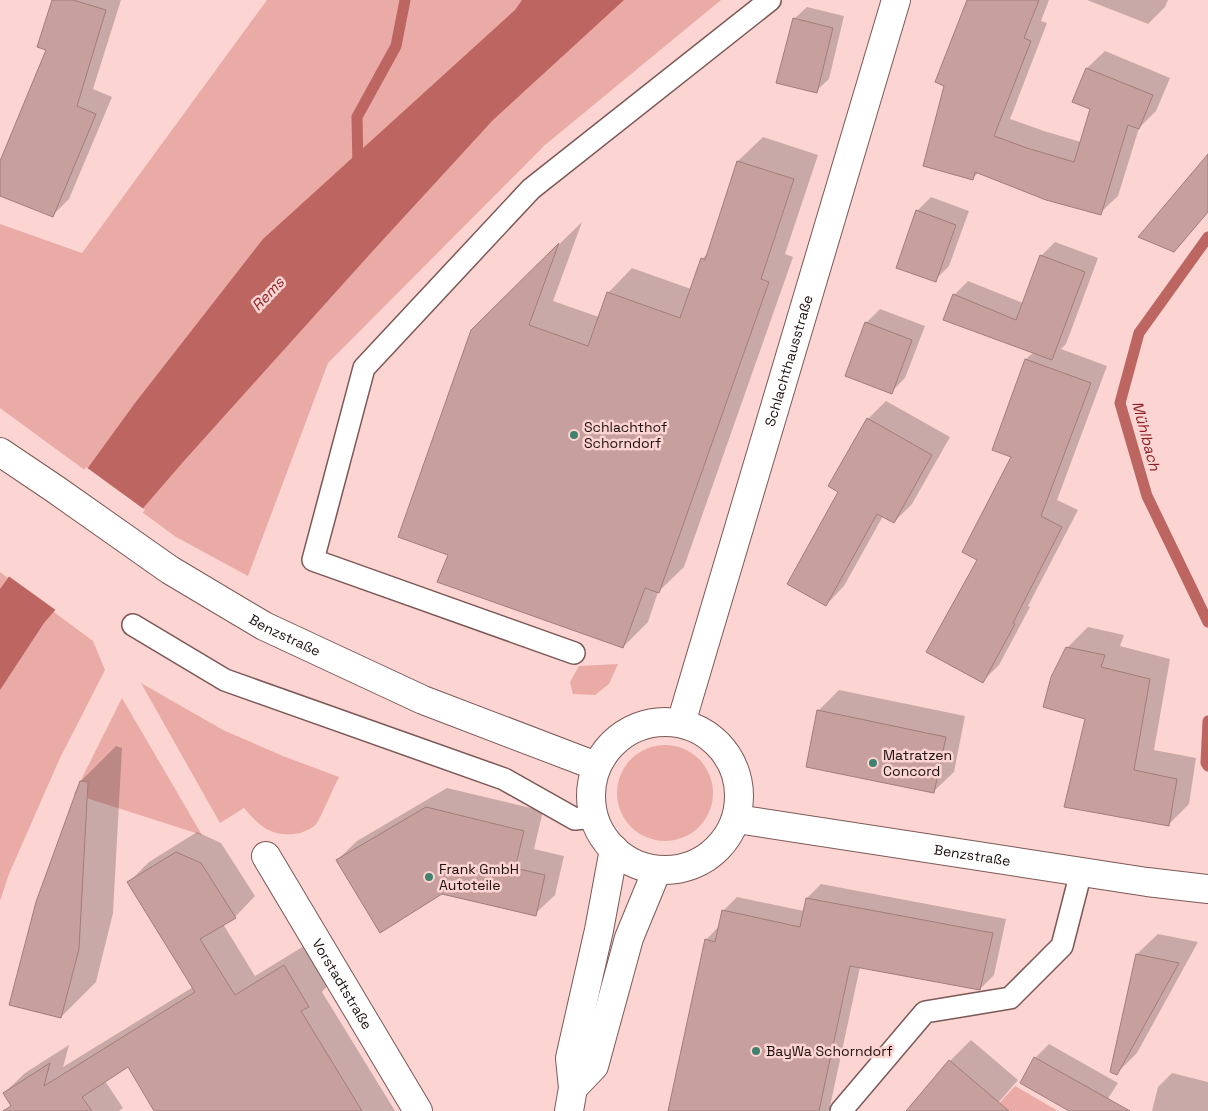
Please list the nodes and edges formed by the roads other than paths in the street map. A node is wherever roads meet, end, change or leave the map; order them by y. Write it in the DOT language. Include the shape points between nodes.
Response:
graph roads {
  1 [pos="770,0"];
  2 [pos="896,0"];
  3 [pos="0,452"];
  4 [pos="133,625"];
  5 [pos="574,653"];
  6 [pos="681,723"];
  7 [pos="596,766"];
  8 [pos="593,818"];
  9 [pos="737,819"];
  10 [pos="614,849"];
  11 [pos="266,856"];
  12 [pos="657,870"];
  13 [pos="1082,872"];
  14 [pos="1208,890"];
  15 [pos="571,1100"];
  16 [pos="418,1111"];
  17 [pos="841,1111"];
  1 -- 5 [label="lane" via="531,189 364,368 313,560"];
  2 -- 6 [label="main road, Schlachthausstraße"];
  3 -- 7 [label="main road, Benzstraße" via="170,570 264,626 423,700"];
  4 -- 8 [label="lane" via="225,680 504,779 574,819"];
  6 -- 7 [label="main road" via="657,722 634,728 611,744"];
  6 -- 9 [label="main road" via="709,735 729,757 740,790"];
  7 -- 8 [label="main road" via="590,792"];
  8 -- 10 [label="main road" via="602,838"];
  9 -- 12 [label="main road" via="722,845 702,862 677,870"];
  9 -- 13 [label="main road, Benzstraße"];
  10 -- 12 [label="main road" via="628,862"];
  10 -- 15 [label="main road" via="570,1058"];
  11 -- 16 [label="main road, Vorstadtstraße"];
  12 -- 15 [label="main road" via="629,938 594,1066"];
  13 -- 14 [label="main road, Benzstraße"];
  13 -- 17 [label="lane" via="1062,946 1010,998 925,1012"];
}
